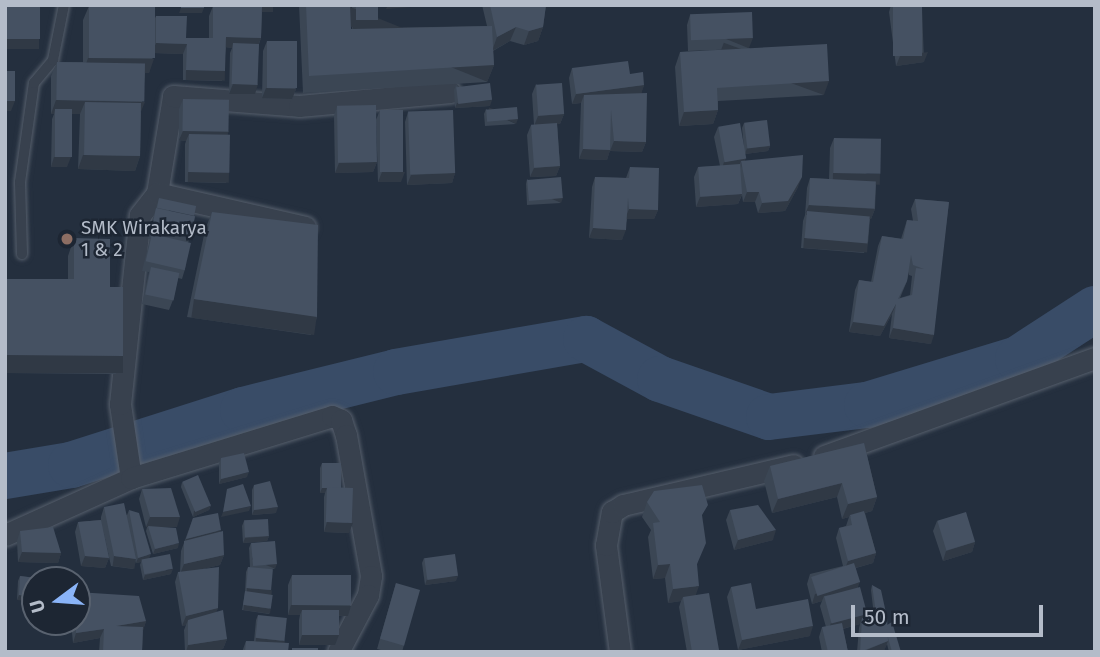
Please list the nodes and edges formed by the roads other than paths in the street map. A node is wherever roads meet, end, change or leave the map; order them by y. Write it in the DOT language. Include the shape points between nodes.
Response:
graph roads {
  1 [pos="64,5"];
  2 [pos="450,92"];
  3 [pos="156,193"];
  4 [pos="311,229"];
  5 [pos="22,254"];
  6 [pos="1095,358"];
  7 [pos="132,476"];
  8 [pos="5,535"];
  9 [pos="338,652"];
  10 [pos="621,652"];
  1 -- 5 [label="lane" via="53,60 34,83 20,182"];
  2 -- 3 [label="street" via="299,106 173,96"];
  3 -- 4 [label="street"];
  3 -- 7 [label="street" via="140,215 120,404"];
  6 -- 10 [label="street" via="825,456 616,508 608,518 606,545"];
  7 -- 8 [label="street"];
  7 -- 9 [label="street" via="318,418 341,420 371,576 368,595"];
}
